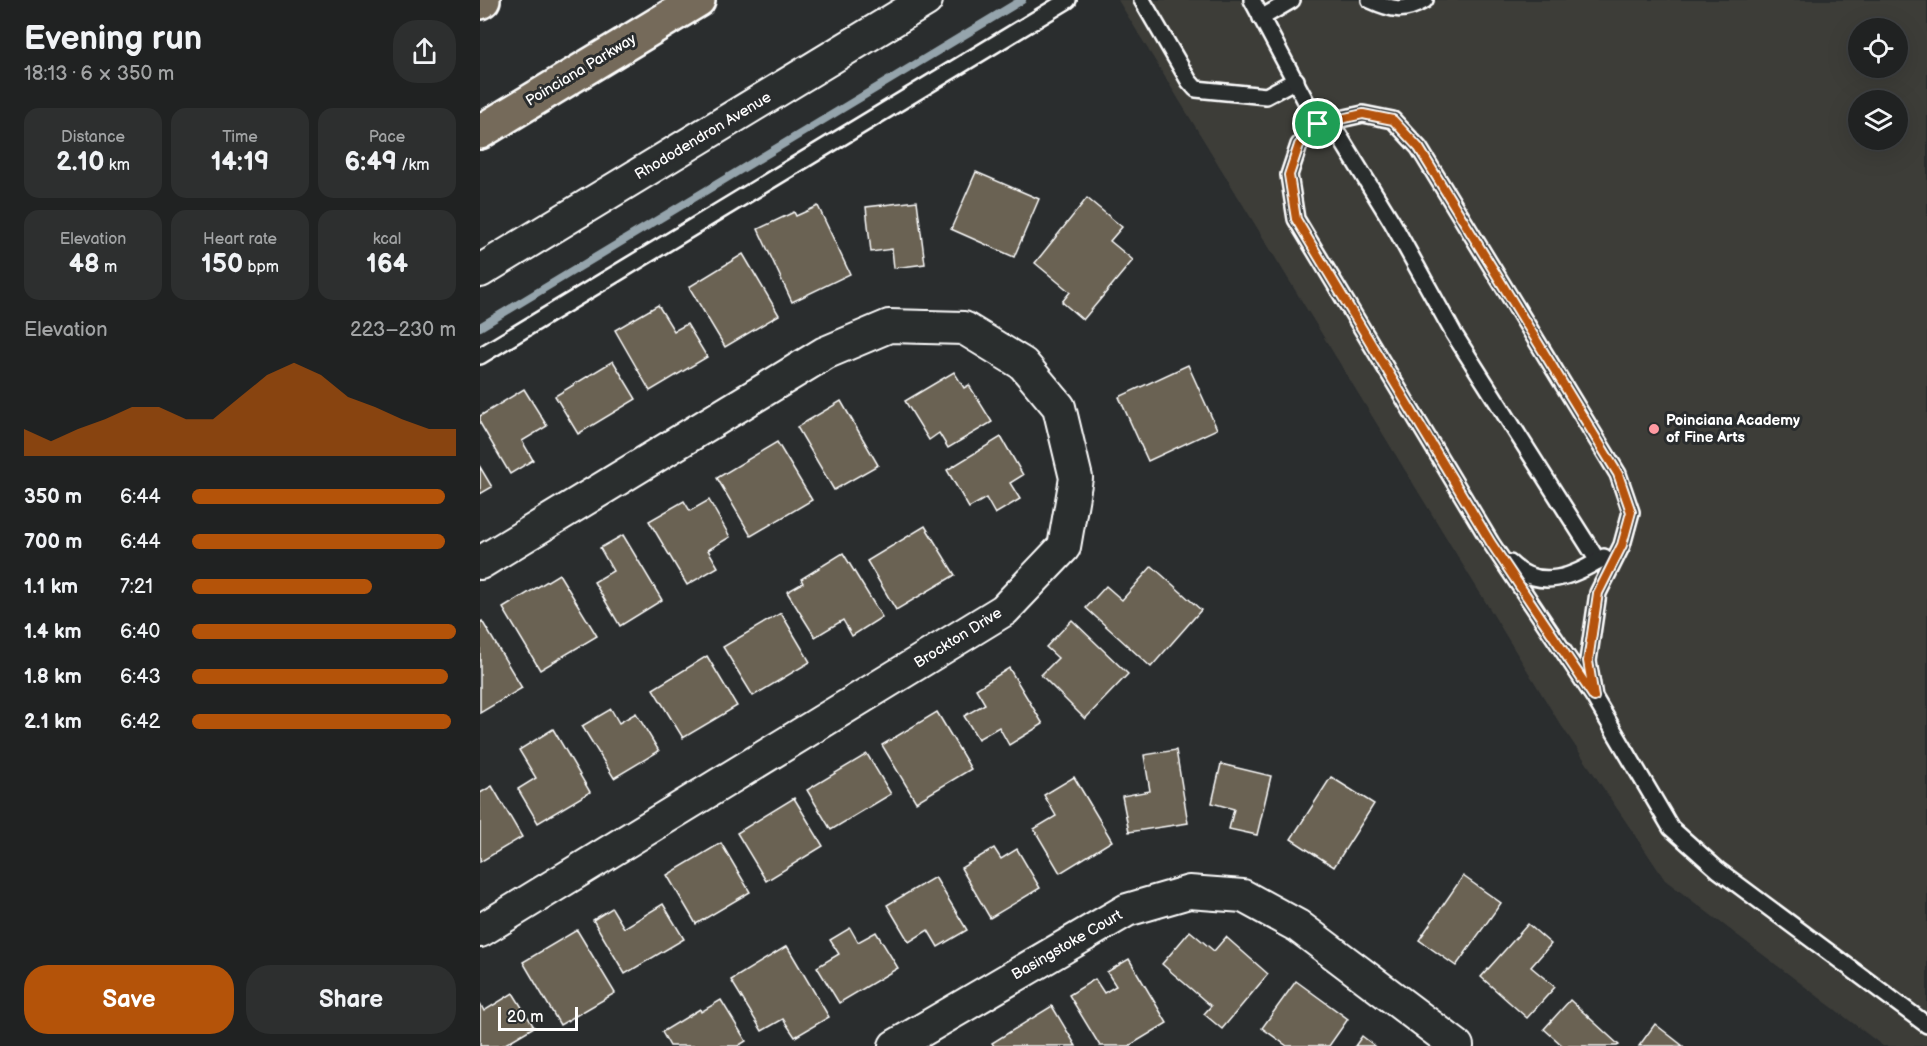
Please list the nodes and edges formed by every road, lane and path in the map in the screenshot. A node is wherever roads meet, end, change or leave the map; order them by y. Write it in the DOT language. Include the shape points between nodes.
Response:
graph roads {
  1 [pos="926,0"];
  2 [pos="1068,0"];
  3 [pos="1143,0"];
  4 [pos="1252,0"];
  5 [pos="1292,0"];
  6 [pos="1370,0"];
  7 [pos="1425,0"];
  8 [pos="692,3"];
  9 [pos="1262,18"];
  10 [pos="1296,80"];
  11 [pos="1324,122"];
  12 [pos="480,132"];
  13 [pos="480,271"];
  14 [pos="480,356"];
  15 [pos="1491,543"];
  16 [pos="1622,545"];
  17 [pos="1598,561"];
  18 [pos="480,563"];
  19 [pos="1594,697"];
  20 [pos="480,931"];
  21 [pos="1927,1025"];
  22 [pos="895,1046"];
  23 [pos="1457,1046"];
  1 -- 13 [label="street, Rhododendron Avenue"];
  2 -- 14 [label="lane"];
  3 -- 10 [label="lane" via="1196,89 1266,96"];
  4 -- 9 [label="lane"];
  5 -- 9 [label="lane"];
  6 -- 7 [label="lane" via="1388,8 1410,9"];
  8 -- 12 [label="highway, Poinciana Parkway"];
  9 -- 10 [label="lane"];
  10 -- 11 [label="lane"];
  11 -- 15 [label="lane" via="1299,145 1289,175 1296,219"];
  11 -- 16 [label="lane" via="1363,114 1393,120 1419,148 1618,474 1631,512"];
  11 -- 17 [label="lane" via="1392,222 1454,334"];
  15 -- 17 [label="lane" via="1521,574 1554,580"];
  15 -- 19 [label="lane"];
  16 -- 17 [label="lane"];
  16 -- 19 [label="lane" via="1598,593 1588,661"];
  18 -- 20 [label="street, Brockton Drive" via="825,353 890,326 964,328 1023,364 1059,407 1076,478 1064,547 1004,610"];
  19 -- 21 [label="lane" via="1671,828 1718,870"];
  22 -- 23 [label="street, Basingstoke Court" via="1127,910 1189,892 1243,896 1299,926"];
}
